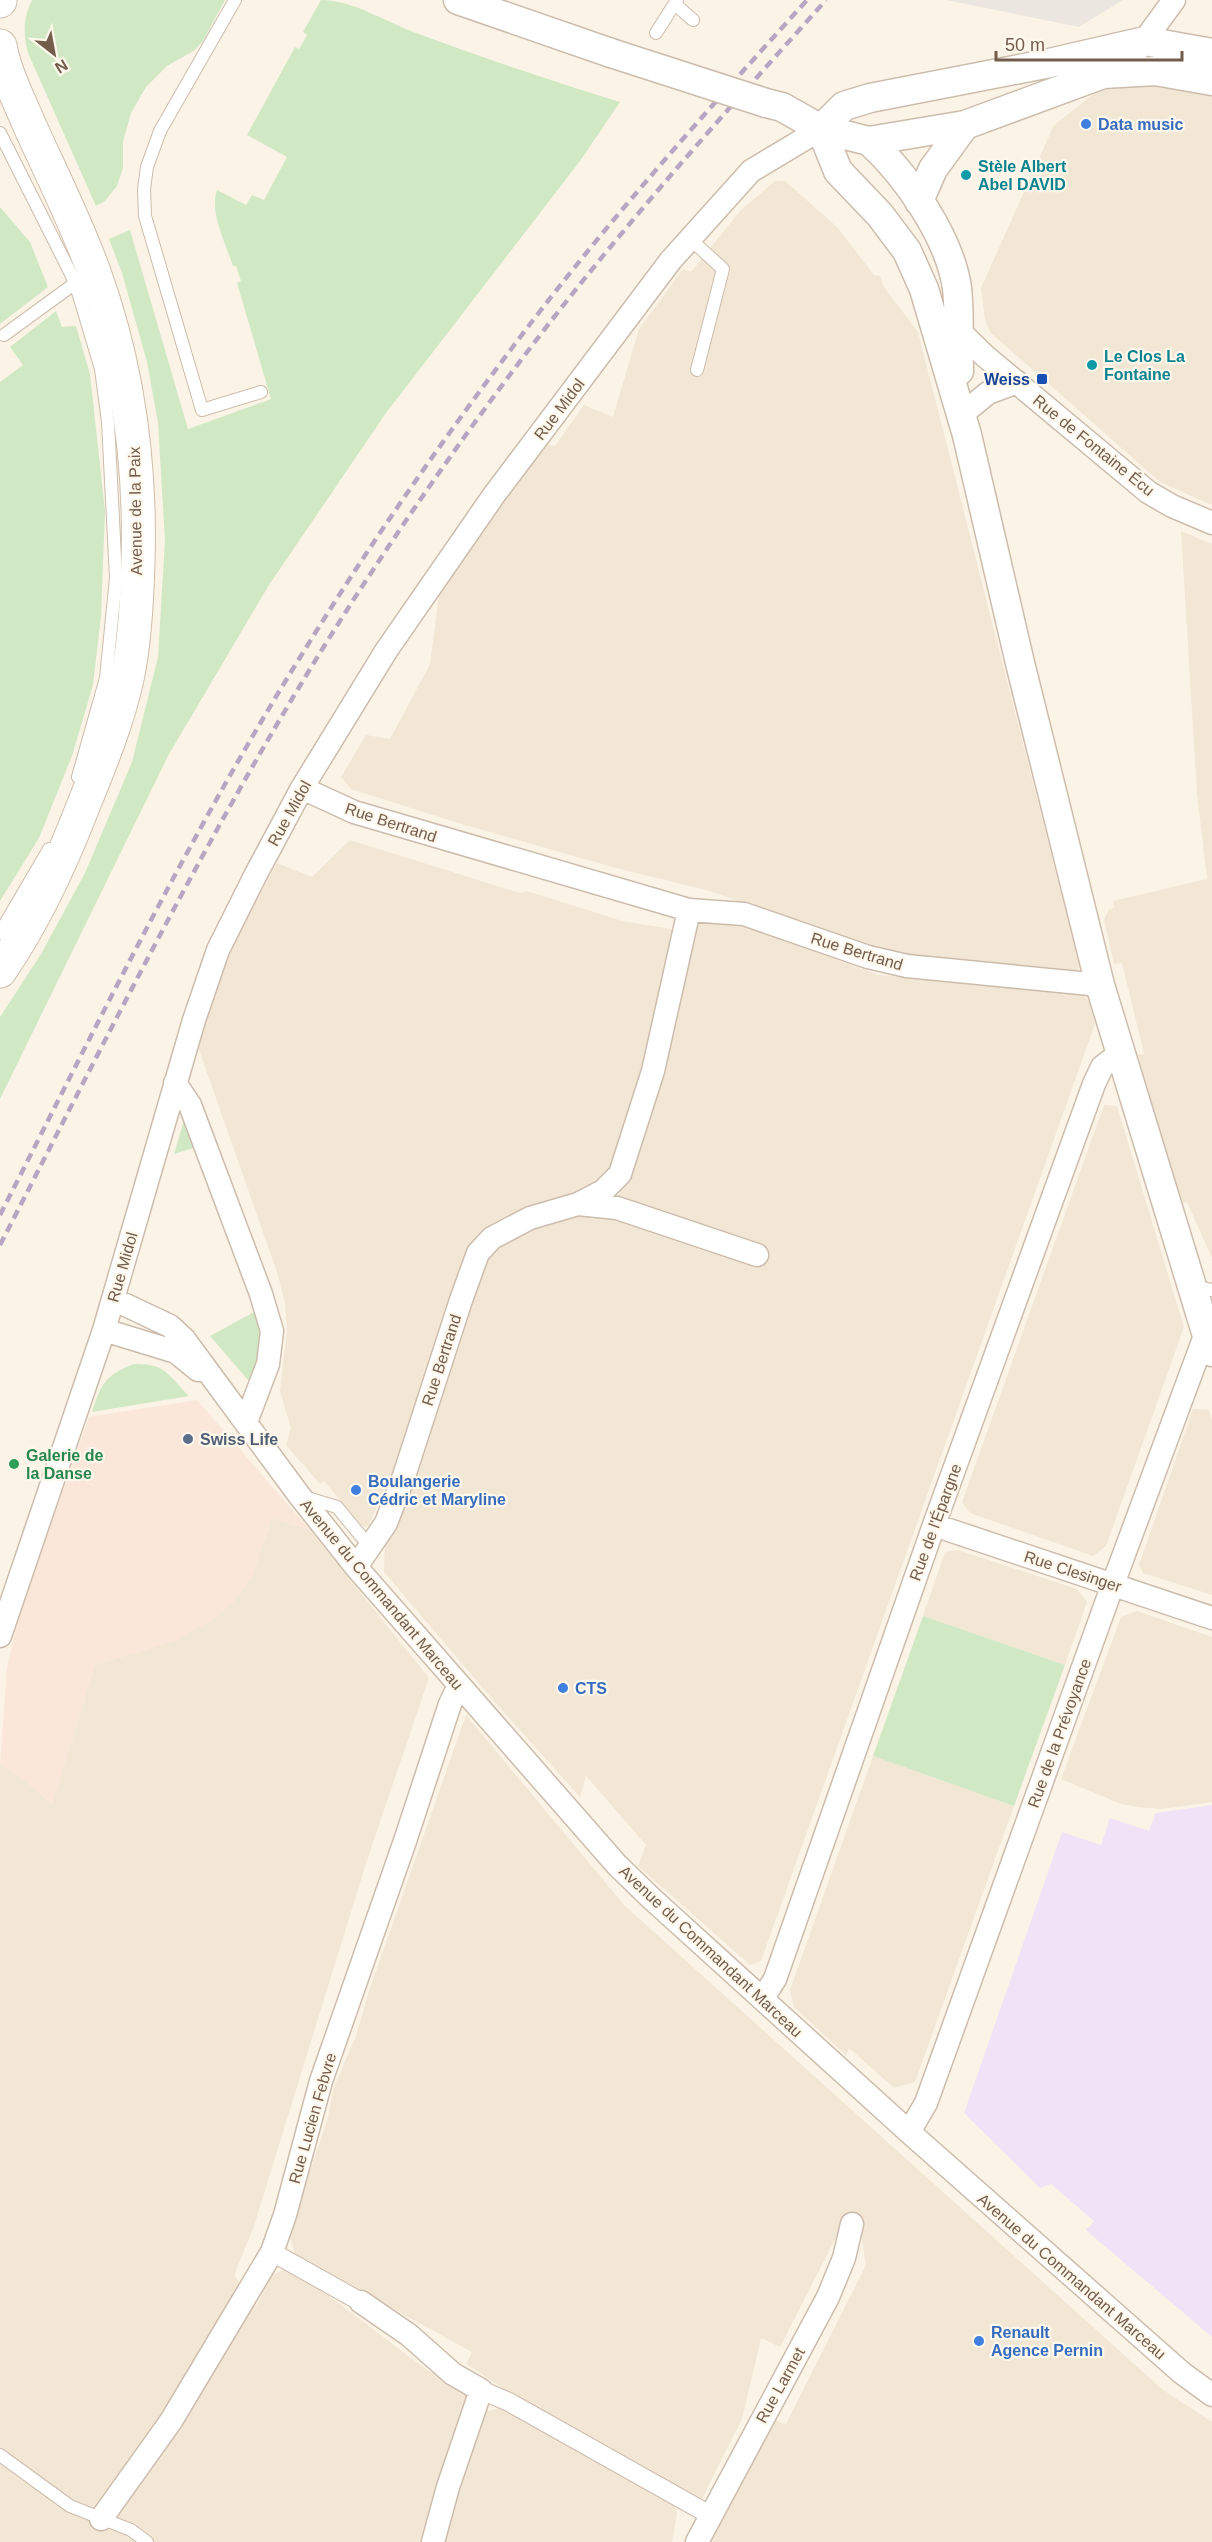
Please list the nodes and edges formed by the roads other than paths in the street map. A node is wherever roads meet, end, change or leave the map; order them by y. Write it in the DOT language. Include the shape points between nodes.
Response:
graph roads {
  1 [pos="235,0"];
  2 [pos="458,0"];
  3 [pos="1174,0"];
  4 [pos="677,3"];
  5 [pos="693,20"];
  6 [pos="656,33"];
  7 [pos="1145,41"];
  8 [pos="1212,42"];
  9 [pos="0,46"];
  10 [pos="1212,53"];
  11 [pos="1102,74"];
  12 [pos="1212,81"];
  13 [pos="965,125"];
  14 [pos="821,129"];
  15 [pos="0,133"];
  16 [pos="869,141"];
  17 [pos="919,201"];
  18 [pos="690,239"];
  19 [pos="85,276"];
  20 [pos="924,289"];
  21 [pos="958,331"];
  22 [pos="4,335"];
  23 [pos="697,370"];
  24 [pos="1017,382"];
  25 [pos="261,392"];
  26 [pos="961,415"];
  27 [pos="1212,523"];
  28 [pos="302,788"];
  29 [pos="73,789"];
  30 [pos="56,834"];
  31 [pos="688,910"];
  32 [pos="0,933"];
  33 [pos="0,971"];
  34 [pos="1100,984"];
  35 [pos="1119,1054"];
  36 [pos="175,1083"];
  37 [pos="578,1204"];
  38 [pos="757,1255"];
  39 [pos="1201,1288"];
  40 [pos="113,1299"];
  41 [pos="104,1330"];
  42 [pos="1209,1342"];
  43 [pos="219,1386"];
  44 [pos="246,1422"];
  45 [pos="299,1496"];
  46 [pos="934,1525"];
  47 [pos="370,1547"];
  48 [pos="356,1567"];
  49 [pos="1113,1584"];
  50 [pos="1212,1618"];
  51 [pos="0,1636"];
  52 [pos="459,1685"];
  53 [pos="763,1998"];
  54 [pos="909,2132"];
  55 [pos="852,2224"];
  56 [pos="272,2252"];
  57 [pos="362,2302"];
  58 [pos="481,2390"];
  59 [pos="1212,2395"];
  60 [pos="0,2455"];
  61 [pos="710,2515"];
  62 [pos="101,2519"];
  63 [pos="147,2542"];
  64 [pos="433,2542"];
  65 [pos="697,2542"];
  1 -- 25 [label="lane" via="160,131 147,167 145,216 202,410"];
  2 -- 14 [label="street, bridge" via="782,107"];
  3 -- 7 [label="street"];
  4 -- 5 [label="lane"];
  4 -- 6 [label="lane"];
  7 -- 8 [label="lane"];
  7 -- 10 [label="street"];
  7 -- 11 [label="street" via="1130,60"];
  7 -- 14 [label="street" via="870,98 844,106"];
  9 -- 19 [label="main road, Avenue de la Paix"];
  11 -- 12 [label="street" via="1155,71"];
  11 -- 13 [label="street"];
  13 -- 16 [label="street"];
  13 -- 17 [label="street" via="933,169"];
  14 -- 16 [label="street"];
  14 -- 18 [label="street, Rue Midol" via="751,171"];
  14 -- 20 [label="street" via="838,171 880,215 907,251"];
  15 -- 19 [label="lane"];
  16 -- 17 [label="street" via="900,172"];
  17 -- 21 [label="street" via="946,248 957,288"];
  18 -- 23 [label="lane" via="723,268"];
  18 -- 28 [label="street, Rue Midol" via="494,495 386,651"];
  19 -- 22 [label="lane"];
  19 -- 29 [label="lane" via="108,422 116,578 106,678"];
  19 -- 33 [label="main road, Avenue de la Paix" via="114,334 126,385 135,446 139,521 137,609 127,679 97,772 41,902"];
  20 -- 21 [label="street, Rue de Fontaine Écu"];
  20 -- 26 [label="street"];
  21 -- 24 [label="street, Rue de Fontaine Écu"];
  21 -- 26 [label="street"];
  24 -- 26 [label="street" via="988,393"];
  24 -- 27 [label="street, Rue de Fontaine Écu" via="1148,492"];
  26 -- 34 [label="street"];
  28 -- 31 [label="street, Rue Bertrand" via="354,812"];
  28 -- 36 [label="street, Rue Midol" via="218,950"];
  30 -- 32 [label="lane"];
  31 -- 34 [label="street, Rue Bertrand" via="744,914 868,957 907,966"];
  31 -- 37 [label="street, Rue Bertrand" via="653,1071 621,1174 603,1191"];
  34 -- 35 [label="street"];
  35 -- 39 [label="street"];
  35 -- 46 [label="street, Rue de l'Épargne" via="1102,1067 1094,1084"];
  36 -- 40 [label="street, Rue Midol"];
  36 -- 44 [label="street" via="190,1105 272,1331 268,1364"];
  37 -- 38 [label="street, Rue Bertrand" via="617,1208"];
  37 -- 47 [label="street, Rue Bertrand" via="530,1218 492,1238 478,1253 431,1385 404,1476 386,1522"];
  39 -- 42 [label="street"];
  40 -- 41 [label="street, Rue Midol"];
  40 -- 43 [label="street, Avenue du Commandant Marceau" via="170,1326"];
  41 -- 43 [label="street, Avenue du Commandant Marceau" via="176,1352"];
  41 -- 51 [label="street, Rue Midol"];
  42 -- 49 [label="street, Rue de la Prévoyance"];
  43 -- 44 [label="street, Avenue du Commandant Marceau"];
  44 -- 45 [label="street, Avenue du Commandant Marceau"];
  45 -- 47 [label="lane" via="338,1508"];
  45 -- 48 [label="street, Avenue du Commandant Marceau"];
  46 -- 49 [label="street, Rue Clesinger"];
  46 -- 53 [label="street, Rue de l'Épargne" via="776,1979"];
  47 -- 48 [label="street, Rue Bertrand"];
  48 -- 52 [label="street, Avenue du Commandant Marceau"];
  49 -- 50 [label="street, Rue Clesinger"];
  49 -- 54 [label="street, Rue de la Prévoyance" via="926,2103"];
  52 -- 53 [label="street, Avenue du Commandant Marceau" via="617,1864"];
  52 -- 56 [label="street, Rue Lucien Febvre" via="321,2081"];
  53 -- 54 [label="street, Avenue du Commandant Marceau"];
  54 -- 59 [label="street, Avenue du Commandant Marceau" via="1182,2373"];
  55 -- 61 [label="street, Rue Larmet" via="844,2258 828,2297"];
  56 -- 57 [label="street"];
  56 -- 62 [label="street, Rue Lucien Febvre" via="171,2421"];
  57 -- 58 [label="street" via="409,2335 453,2374"];
  58 -- 61 [label="street"];
  58 -- 64 [label="street"];
  60 -- 62 [label="lane" via="70,2506"];
  61 -- 65 [label="street, Rue Larmet"];
  62 -- 63 [label="lane" via="131,2530"];
}
